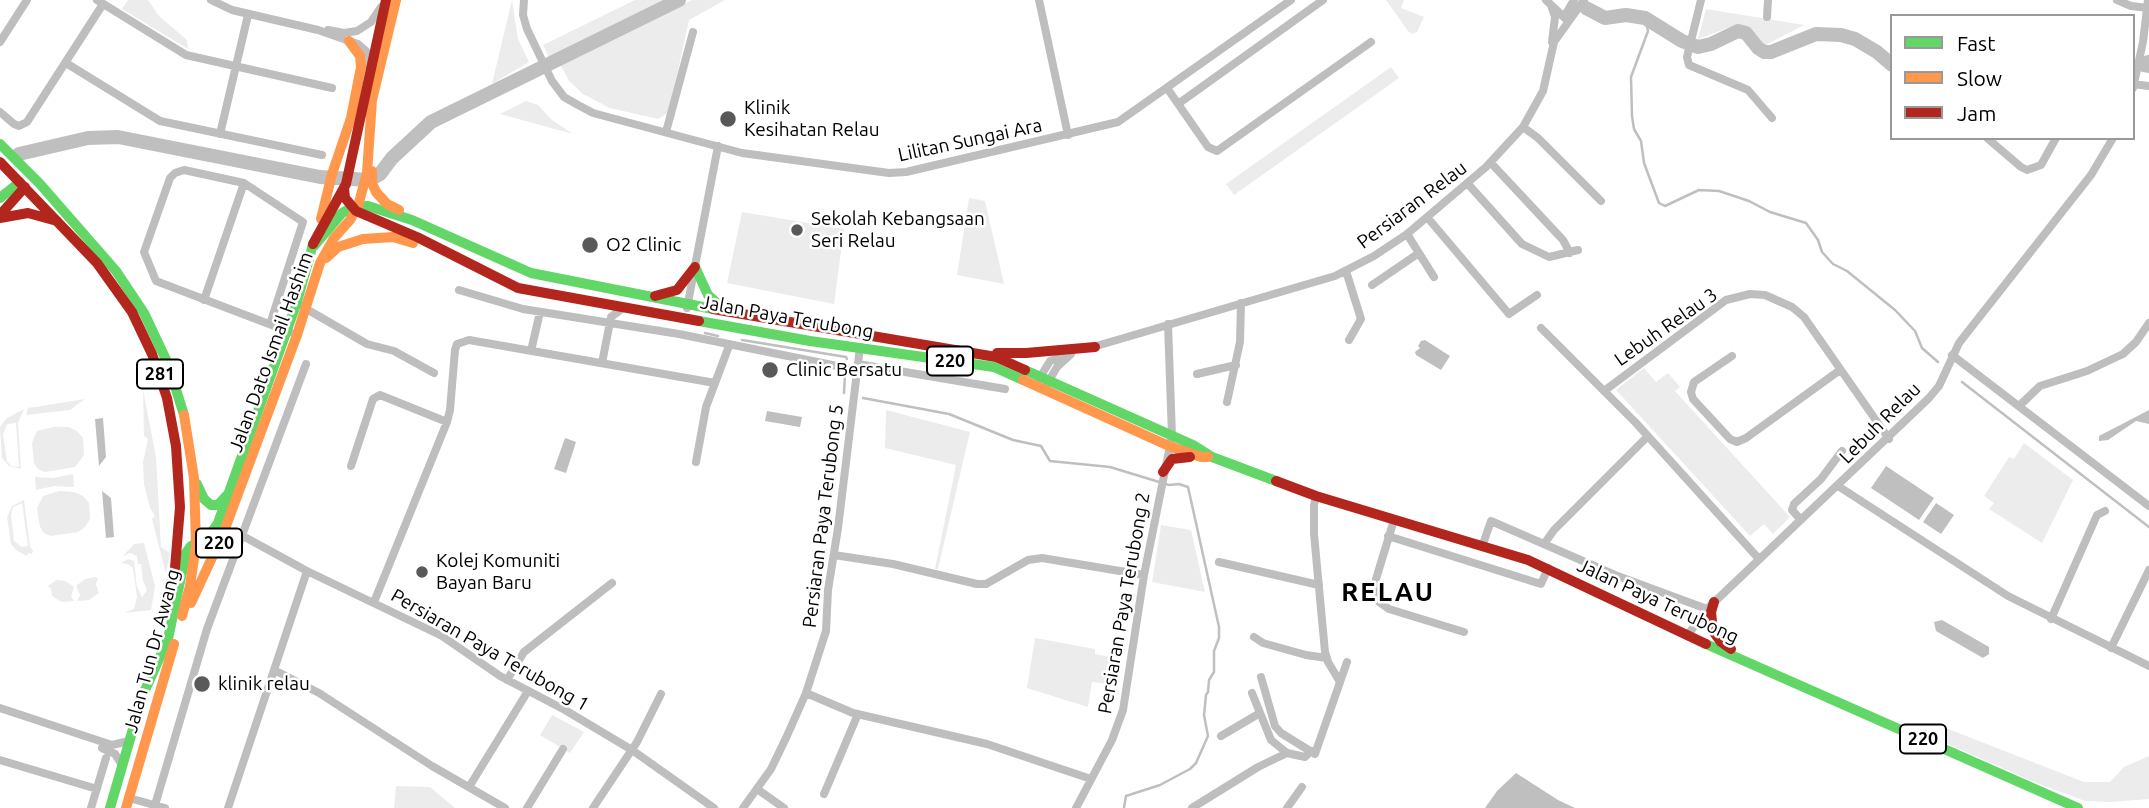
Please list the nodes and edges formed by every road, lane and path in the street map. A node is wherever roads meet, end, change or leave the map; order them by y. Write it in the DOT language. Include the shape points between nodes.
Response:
graph roads {
  1 [pos="27,0"];
  2 [pos="211,0"];
  3 [pos="385,0"];
  4 [pos="396,0"];
  5 [pos="524,0"];
  6 [pos="1039,0"];
  7 [pos="1291,0"];
  8 [pos="1323,0"];
  9 [pos="1574,0"];
  10 [pos="1584,0"];
  11 [pos="1701,0"];
  12 [pos="1768,0"];
  13 [pos="2117,0"];
  14 [pos="2148,0"];
  15 [pos="100,2"];
  16 [pos="1548,3"];
  17 [pos="2131,3"];
  18 [pos="2148,8"];
  19 [pos="248,15"];
  20 [pos="1767,17"];
  21 [pos="1566,19"];
  22 [pos="318,30"];
  23 [pos="693,32"];
  24 [pos="349,41"];
  25 [pos="0,42"];
  26 [pos="1371,42"];
  27 [pos="1552,49"];
  28 [pos="66,63"];
  29 [pos="235,66"];
  30 [pos="2138,67"];
  31 [pos="2149,69"];
  32 [pos="369,74"];
  33 [pos="2135,80"];
  34 [pos="332,88"];
  35 [pos="1167,88"];
  36 [pos="1178,104"];
  37 [pos="0,111"];
  38 [pos="1772,118"];
  39 [pos="1523,127"];
  40 [pos="666,132"];
  41 [pos="220,134"];
  42 [pos="1068,135"];
  43 [pos="1989,140"];
  44 [pos="2055,140"];
  45 [pos="2112,140"];
  46 [pos="0,144"];
  47 [pos="718,146"];
  48 [pos="0,152"];
  49 [pos="322,155"];
  50 [pos="0,162"];
  51 [pos="1491,163"];
  52 [pos="369,179"];
  53 [pos="346,182"];
  54 [pos="23,183"];
  55 [pos="244,183"];
  56 [pos="40,184"];
  57 [pos="1468,184"];
  58 [pos="0,198"];
  59 [pos="1601,201"];
  60 [pos="355,208"];
  61 [pos="0,216"];
  62 [pos="1427,217"];
  63 [pos="411,219"];
  64 [pos="61,223"];
  65 [pos="319,229"];
  66 [pos="1407,234"];
  67 [pos="314,246"];
  68 [pos="431,246"];
  69 [pos="1419,253"];
  70 [pos="320,263"];
  71 [pos="695,267"];
  72 [pos="1346,271"];
  73 [pos="1434,277"];
  74 [pos="1372,285"];
  75 [pos="459,290"];
  76 [pos="1537,295"];
  77 [pos="651,297"];
  78 [pos="204,300"];
  79 [pos="1241,303"];
  80 [pos="602,304"];
  81 [pos="301,305"];
  82 [pos="687,305"];
  83 [pos="623,308"];
  84 [pos="540,312"];
  85 [pos="729,312"];
  86 [pos="685,318"];
  87 [pos="610,320"];
  88 [pos="2149,323"];
  89 [pos="270,324"];
  90 [pos="1168,324"];
  91 [pos="1541,328"];
  92 [pos="291,333"];
  93 [pos="862,334"];
  94 [pos="1349,340"];
  95 [pos="729,345"];
  96 [pos="1095,347"];
  97 [pos="860,348"];
  98 [pos="531,351"];
  99 [pos="975,352"];
  100 [pos="1952,355"];
  101 [pos="1732,356"];
  102 [pos="602,363"];
  103 [pos="306,364"];
  104 [pos="1236,365"];
  105 [pos="858,367"];
  106 [pos="1840,370"];
  107 [pos="434,373"];
  108 [pos="1197,374"];
  109 [pos="715,383"];
  110 [pos="1042,384"];
  111 [pos="1005,389"];
  112 [pos="1604,391"];
  113 [pos="1227,402"];
  114 [pos="2019,406"];
  115 [pos="447,422"];
  116 [pos="1648,436"];
  117 [pos="1889,439"];
  118 [pos="1170,441"];
  119 [pos="254,451"];
  120 [pos="1842,451"];
  121 [pos="272,457"];
  122 [pos="1207,457"];
  123 [pos="696,461"];
  124 [pos="351,466"];
  125 [pos="1163,474"];
  126 [pos="194,478"];
  127 [pos="1838,486"];
  128 [pos="229,492"];
  129 [pos="1316,496"];
  130 [pos="2149,506"];
  131 [pos="2105,511"];
  132 [pos="1394,520"];
  133 [pos="1801,520"];
  134 [pos="241,535"];
  135 [pos="1388,536"];
  136 [pos="196,544"];
  137 [pos="1483,544"];
  138 [pos="1544,544"];
  139 [pos="834,555"];
  140 [pos="1759,559"];
  141 [pos="1219,562"];
  142 [pos="1548,568"];
  143 [pos="2149,570"];
  144 [pos="307,571"];
  145 [pos="1144,575"];
  146 [pos="612,583"];
  147 [pos="1319,585"];
  148 [pos="374,602"];
  149 [pos="1711,606"];
  150 [pos="2051,619"];
  151 [pos="177,632"];
  152 [pos="1464,632"];
  153 [pos="1687,636"];
  154 [pos="1254,637"];
  155 [pos="2111,648"];
  156 [pos="1327,657"];
  157 [pos="1347,662"];
  158 [pos="1749,663"];
  159 [pos="2149,666"];
  160 [pos="274,670"];
  161 [pos="1261,677"];
  162 [pos="507,680"];
  163 [pos="1340,681"];
  164 [pos="528,691"];
  165 [pos="806,693"];
  166 [pos="1252,693"];
  167 [pos="661,695"];
  168 [pos="142,697"];
  169 [pos="0,708"];
  170 [pos="1260,713"];
  171 [pos="0,714"];
  172 [pos="858,714"];
  173 [pos="1221,736"];
  174 [pos="129,741"];
  175 [pos="563,750"];
  176 [pos="632,750"];
  177 [pos="109,751"];
  178 [pos="1287,753"];
  179 [pos="1313,753"];
  180 [pos="0,760"];
  181 [pos="122,765"];
  182 [pos="1091,779"];
  183 [pos="469,787"];
  184 [pos="1302,787"];
  185 [pos="97,789"];
  186 [pos="757,789"];
  187 [pos="824,794"];
  188 [pos="128,803"];
  189 [pos="151,805"];
  190 [pos="91,808"];
  191 [pos="110,808"];
  192 [pos="165,808"];
  193 [pos="228,808"];
  194 [pos="505,808"];
  195 [pos="527,808"];
  196 [pos="593,808"];
  197 [pos="714,808"];
  198 [pos="743,808"];
  199 [pos="784,808"];
  200 [pos="1076,808"];
  201 [pos="1192,808"];
  202 [pos="1287,808"];
  203 [pos="2078,808"];
  1 -- 25 [label="street"];
  2 -- 19 [label="street"];
  3 -- 22 [label="street" via="371,22 357,31"];
  3 -- 32 [label="main road, Jalan Dato Ismail Hashim / 220"];
  4 -- 52 [label="main road, Jalan Dato Ismail Hashim / 220" via="372,100"];
  5 -- 40 [label="street, Lilitan Sungai Ara" via="525,22 556,89 593,113"];
  6 -- 42 [label="street"];
  7 -- 35 [label="street, Lilitan Sungai Ara"];
  8 -- 36 [label="street"];
  9 -- 21 [label="street"];
  10 -- 21 [label="street"];
  11 -- 38 [label="street" via="1688,61 1692,67 1748,90"];
  12 -- 20 [label="street"];
  13 -- 17 [label="street"];
  14 -- 18 [label="street"];
  15 -- 28 [label="street"];
  15 -- 29 [label="street" via="179,52"];
  16 -- 21 [label="street"];
  16 -- 27 [label="street" via="1555,17"];
  17 -- 18 [label="street"];
  18 -- 30 [label="street"];
  19 -- 22 [label="street"];
  19 -- 29 [label="street"];
  21 -- 27 [label="street, Persiaran Relau"];
  22 -- 24 [label="street"];
  23 -- 40 [label="street"];
  24 -- 32 [label="street" via="366,51"];
  24 -- 65 [label="main road" via="360,56 361,67"];
  26 -- 36 [label="street" via="1217,151 1208,147"];
  27 -- 39 [label="street, Persiaran Relau" via="1544,91"];
  28 -- 37 [label="street" via="27,122 13,124"];
  28 -- 41 [label="street" via="160,121"];
  29 -- 34 [label="street"];
  29 -- 41 [label="street"];
  30 -- 31 [label="street"];
  30 -- 33 [label="street"];
  32 -- 53 [label="main road, Jalan Dato Ismail Hashim / 220"];
  35 -- 36 [label="street"];
  35 -- 42 [label="street, Lilitan Sungai Ara" via="1118,122"];
  39 -- 51 [label="street, Persiaran Relau"];
  39 -- 59 [label="street"];
  40 -- 47 [label="street, Lilitan Sungai Ara"];
  41 -- 49 [label="street"];
  42 -- 47 [label="street, Lilitan Sungai Ara" via="888,173"];
  43 -- 44 [label="street" via="2027,170 2041,165"];
  45 -- 100 [label="street, Lebuh Relau" via="2091,176"];
  46 -- 56 [label="main road, Jalan Tun Dr Awang / 281"];
  47 -- 71 [label="street"];
  48 -- 54 [label="main road" via="22,175"];
  50 -- 54 [label="main road, Jalan Tun Dr Awang / 281"];
  51 -- 57 [label="street, Persiaran Relau"];
  51 -- 57 [label="street" via="1574,252 1545,257 1522,244"];
  52 -- 60 [label="main road, Jalan Dato Ismail Hashim / 220"];
  52 -- 63 [label="main road" via="379,197"];
  53 -- 60 [label="main road" via="345,198"];
  53 -- 65 [label="main road, Jalan Dato Ismail Hashim / 220"];
  54 -- 56 [label="main road"];
  54 -- 58 [label="main road"];
  54 -- 61 [label="main road"];
  54 -- 64 [label="main road, Jalan Tun Dr Awang / 281"];
  55 -- 78 [label="street"];
  55 -- 78 [label="street" via="184,170 175,173 144,253 158,283"];
  55 -- 89 [label="street" via="303,222"];
  56 -- 126 [label="main road, Jalan Tun Dr Awang / 281" via="116,271 156,335 185,418"];
  57 -- 62 [label="street, Persiaran Relau"];
  60 -- 63 [label="main road, Jalan Paya Terubong / 220" via="373,207"];
  60 -- 67 [label="main road" via="338,216"];
  60 -- 68 [label="main road, Jalan Paya Terubong / 220"];
  60 -- 70 [label="main road, Jalan Dato Ismail Hashim / 220"];
  61 -- 64 [label="main road" via="35,214"];
  62 -- 66 [label="street, Persiaran Relau"];
  62 -- 76 [label="street" via="1509,314"];
  63 -- 77 [label="main road, Jalan Paya Terubong / 220" via="526,272"];
  64 -- 168 [label="main road, Jalan Tun Dr Awang / 281" via="132,312 160,374 172,422 179,480 179,541 169,606"];
  65 -- 67 [label="main road, Jalan Dato Ismail Hashim / 220"];
  66 -- 69 [label="street"];
  66 -- 72 [label="street, Persiaran Relau"];
  67 -- 81 [label="main road, Jalan Dato Ismail Hashim / 220"];
  68 -- 70 [label="main road" via="393,237 363,239 338,247"];
  68 -- 80 [label="main road, Jalan Paya Terubong / 220" via="518,288"];
  69 -- 73 [label="street"];
  69 -- 74 [label="street"];
  70 -- 81 [label="main road, Jalan Dato Ismail Hashim / 220"];
  71 -- 77 [label="main road" via="677,290"];
  71 -- 82 [label="street"];
  71 -- 85 [label="main road" via="708,295"];
  72 -- 79 [label="street, Persiaran Relau"];
  72 -- 94 [label="street" via="1361,319"];
  75 -- 84 [label="street"];
  77 -- 82 [label="main road, Jalan Paya Terubong / 220"];
  78 -- 89 [label="street"];
  79 -- 90 [label="street, Persiaran Relau"];
  79 -- 104 [label="street"];
  80 -- 83 [label="main road, Jalan Paya Terubong / 220"];
  80 -- 87 [label="street"];
  81 -- 92 [label="main road, Jalan Dato Ismail Hashim / 220"];
  81 -- 107 [label="street" via="367,344 394,351"];
  82 -- 85 [label="main road, Jalan Paya Terubong / 220"];
  82 -- 86 [label="street"];
  83 -- 86 [label="main road, Jalan Paya Terubong / 220"];
  83 -- 87 [label="street"];
  84 -- 87 [label="street"];
  84 -- 98 [label="street"];
  85 -- 93 [label="main road, Jalan Paya Terubong / 220"];
  86 -- 97 [label="main road, Jalan Paya Terubong / 220"];
  87 -- 95 [label="street"];
  87 -- 102 [label="street"];
  88 -- 114 [label="street" via="2123,354 2040,386"];
  89 -- 92 [label="street"];
  90 -- 96 [label="street, Persiaran Relau"];
  90 -- 118 [label="street, Persiaran Paya Terubong 2"];
  91 -- 112 [label="street"];
  92 -- 119 [label="main road, Jalan Dato Ismail Hashim / 220"];
  92 -- 128 [label="main road, Jalan Dato Ismail Hashim / 220"];
  93 -- 97 [label="street, Persiaran Paya Terubong 5"];
  93 -- 99 [label="main road, Jalan Paya Terubong / 220"];
  95 -- 105 [label="street"];
  95 -- 109 [label="street"];
  96 -- 99 [label="main road"];
  96 -- 110 [label="street, Persiaran Relau" via="1053,359"];
  97 -- 105 [label="street, Persiaran Paya Terubong 5"];
  97 -- 110 [label="main road, Jalan Paya Terubong / 220" via="994,367"];
  98 -- 102 [label="street"];
  98 -- 115 [label="street" via="469,340 457,344"];
  99 -- 110 [label="main road, Jalan Paya Terubong / 220" via="1005,360"];
  100 -- 114 [label="street"];
  100 -- 117 [label="street, Lebuh Relau" via="1939,386"];
  101 -- 106 [label="street" via="1694,382 1690,392 1737,442"];
  102 -- 109 [label="street"];
  103 -- 121 [label="street"];
  104 -- 108 [label="street"];
  104 -- 113 [label="street"];
  105 -- 111 [label="street"];
  105 -- 139 [label="street, Persiaran Paya Terubong 5"];
  106 -- 112 [label="street, Lebuh Relau 3" via="1799,312 1772,298 1750,294 1726,300"];
  106 -- 117 [label="street, Lebuh Relau 3"];
  109 -- 123 [label="street"];
  110 -- 118 [label="main road, Jalan Paya Terubong / 220"];
  112 -- 116 [label="street"];
  114 -- 130 [label="street"];
  115 -- 124 [label="street" via="380,395 373,399"];
  115 -- 148 [label="street"];
  116 -- 138 [label="street"];
  116 -- 140 [label="street"];
  117 -- 127 [label="street, Lebuh Relau"];
  118 -- 122 [label="main road, Jalan Paya Terubong / 220" via="1196,446"];
  118 -- 125 [label="street, Persiaran Paya Terubong 2"];
  119 -- 121 [label="street"];
  119 -- 151 [label="main road, Jalan Dato Ismail Hashim / 220" via="223,534"];
  120 -- 133 [label="street" via="1794,504 1792,510"];
  121 -- 134 [label="street"];
  122 -- 125 [label="main road" via="1172,459"];
  122 -- 129 [label="main road, Jalan Paya Terubong / 220"];
  125 -- 145 [label="street, Persiaran Paya Terubong 2"];
  126 -- 128 [label="main road" via="204,499 213,506"];
  126 -- 136 [label="main road, Jalan Tun Dr Awang / 281"];
  127 -- 133 [label="street, Lebuh Relau"];
  127 -- 150 [label="street"];
  128 -- 136 [label="main road, Jalan Dato Ismail Hashim / 220" via="216,527"];
  129 -- 132 [label="main road, Jalan Paya Terubong / 220"];
  129 -- 147 [label="street"];
  131 -- 150 [label="street" via="2097,515"];
  132 -- 135 [label="street"];
  132 -- 137 [label="main road, Jalan Paya Terubong / 220"];
  133 -- 140 [label="street, Lebuh Relau"];
  134 -- 144 [label="street, Persiaran Paya Terubong 1"];
  134 -- 189 [label="street"];
  135 -- 142 [label="street" via="1541,584"];
  135 -- 152 [label="street" via="1375,585 1379,602"];
  136 -- 151 [label="main road, Jalan Tun Dr Awang / 281"];
  136 -- 168 [label="main road" via="186,555 168,639"];
  137 -- 138 [label="street" via="1491,521"];
  137 -- 142 [label="main road, Jalan Paya Terubong / 220"];
  138 -- 149 [label="street" via="1615,575"];
  139 -- 145 [label="street" via="977,584 1042,558"];
  139 -- 165 [label="street, Persiaran Paya Terubong 5" via="826,631"];
  140 -- 149 [label="street, Lebuh Relau"];
  141 -- 147 [label="street"];
  142 -- 153 [label="main road, Jalan Paya Terubong / 220"];
  143 -- 155 [label="street"];
  144 -- 148 [label="street, Persiaran Paya Terubong 1"];
  144 -- 160 [label="street"];
  145 -- 182 [label="street, Persiaran Paya Terubong 2" via="1123,710"];
  146 -- 162 [label="street" via="524,652"];
  147 -- 156 [label="street"];
  148 -- 162 [label="street, Persiaran Paya Terubong 1" via="442,636"];
  149 -- 153 [label="street, Lebuh Relau"];
  149 -- 158 [label="main road" via="1715,636"];
  150 -- 155 [label="street"];
  151 -- 188 [label="main road, Jalan Tun Dr Awang / 281"];
  153 -- 158 [label="main road, Jalan Paya Terubong / 220"];
  154 -- 156 [label="street" via="1306,655"];
  155 -- 159 [label="street"];
  156 -- 163 [label="street"];
  157 -- 163 [label="street"];
  158 -- 203 [label="main road, Jalan Paya Terubong / 220"];
  160 -- 183 [label="street"];
  160 -- 193 [label="street"];
  161 -- 179 [label="street" via="1275,726"];
  162 -- 164 [label="street, Persiaran Paya Terubong 1"];
  163 -- 179 [label="street"];
  164 -- 176 [label="street, Persiaran Paya Terubong 1"];
  164 -- 183 [label="street"];
  165 -- 172 [label="street"];
  165 -- 186 [label="street, Persiaran Paya Terubong 5"];
  166 -- 170 [label="street"];
  167 -- 176 [label="street"];
  168 -- 174 [label="main road, Jalan Tun Dr Awang / 281"];
  169 -- 177 [label="street"];
  170 -- 173 [label="street"];
  170 -- 178 [label="street" via="1269,737"];
  171 -- 177 [label="street"];
  172 -- 182 [label="street" via="987,744"];
  172 -- 187 [label="street"];
  174 -- 177 [label="street"];
  174 -- 181 [label="main road, Jalan Tun Dr Awang / 281"];
  175 -- 195 [label="street"];
  176 -- 196 [label="street"];
  176 -- 197 [label="street, Persiaran Paya Terubong 1"];
  177 -- 181 [label="street"];
  177 -- 185 [label="street"];
  178 -- 179 [label="street" via="1305,757"];
  178 -- 201 [label="street"];
  180 -- 185 [label="street"];
  181 -- 191 [label="main road, Jalan Tun Dr Awang / 281"];
  182 -- 200 [label="street, Persiaran Paya Terubong 2"];
  183 -- 194 [label="street"];
  184 -- 202 [label="street"];
  185 -- 190 [label="street"];
  186 -- 198 [label="street, Persiaran Paya Terubong 5"];
  186 -- 199 [label="street"];
  188 -- 189 [label="street"];
  189 -- 192 [label="street"];
}
